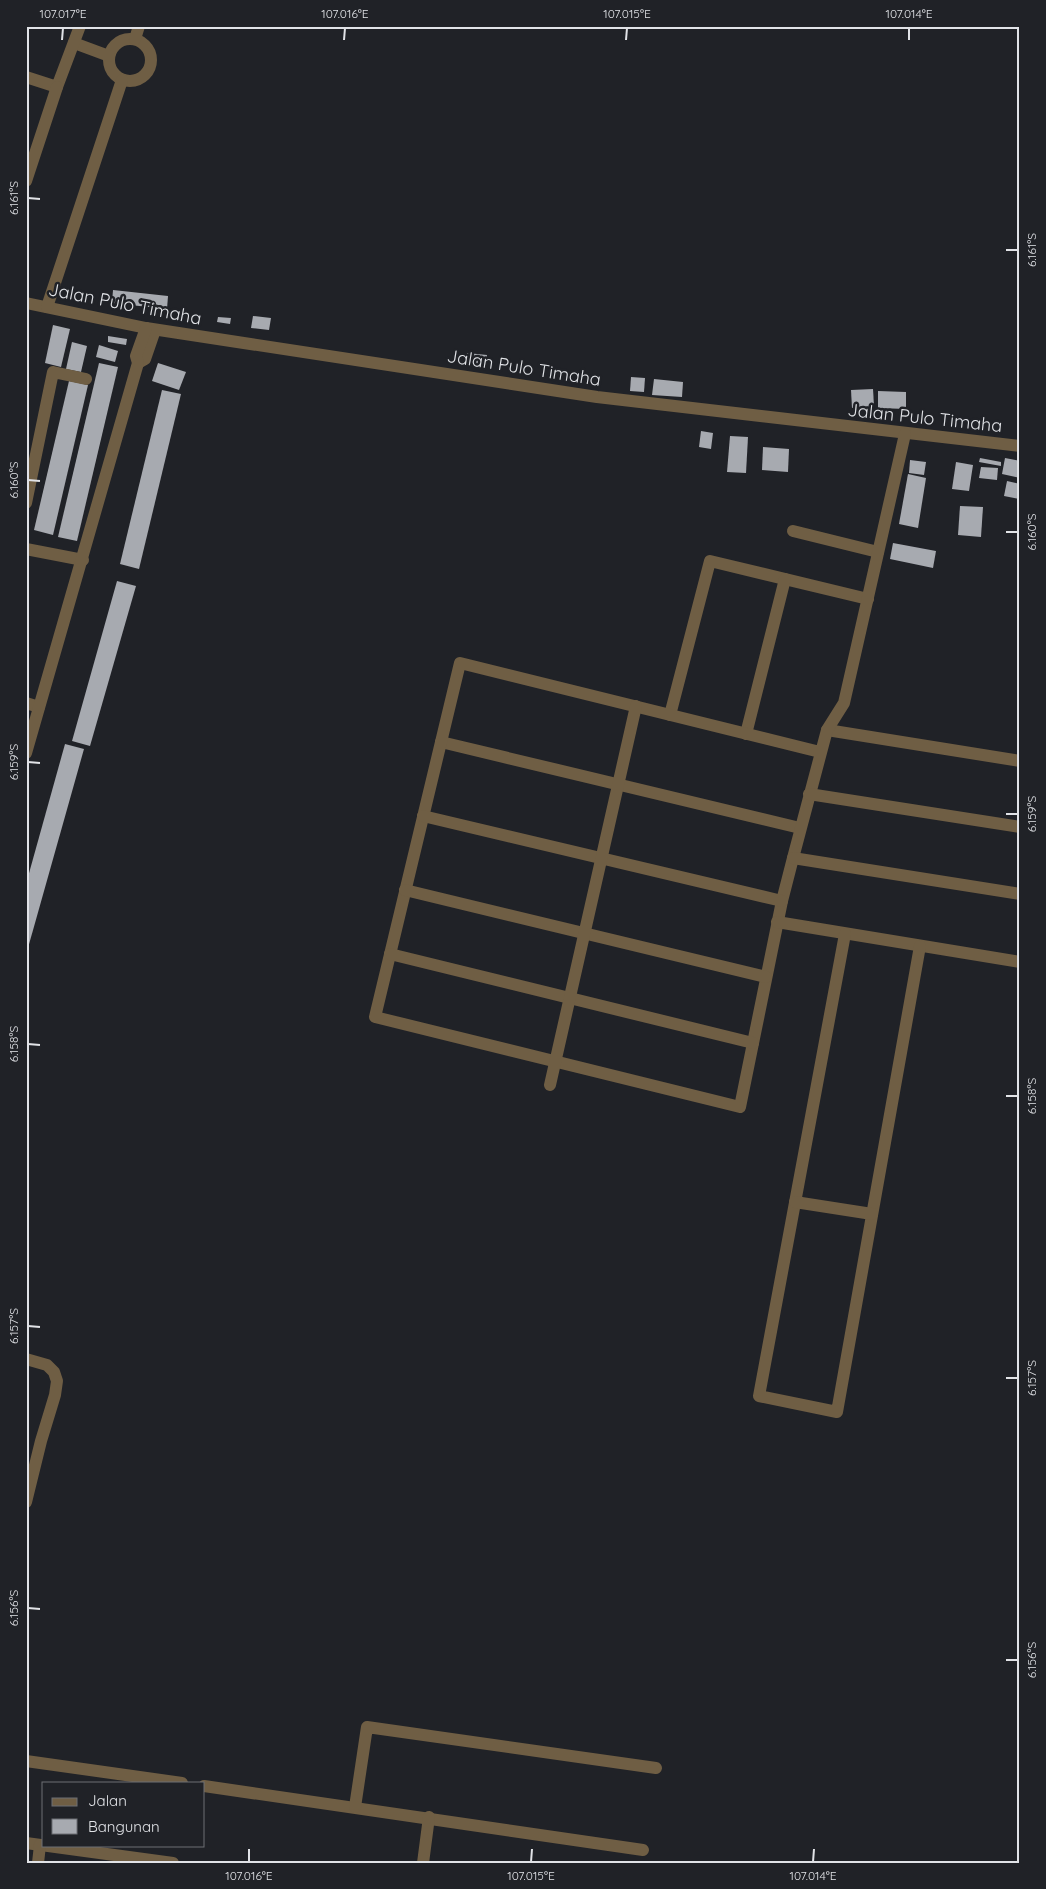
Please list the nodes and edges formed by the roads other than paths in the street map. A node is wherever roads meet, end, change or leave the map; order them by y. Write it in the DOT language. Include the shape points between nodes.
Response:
graph roads {
  1 [pos="80,26"];
  2 [pos="139,26"];
  3 [pos="135,39"];
  4 [pos="74,42"];
  5 [pos="109,56"];
  6 [pos="26,77"];
  7 [pos="122,80"];
  8 [pos="57,87"];
  9 [pos="26,181"];
  10 [pos="26,303"];
  11 [pos="47,307"];
  12 [pos="150,329"];
  13 [pos="86,379"];
  14 [pos="905,434"];
  15 [pos="1020,446"];
  16 [pos="26,503"];
  17 [pos="793,531"];
  18 [pos="26,548"];
  19 [pos="878,552"];
  20 [pos="83,560"];
  21 [pos="785,579"];
  22 [pos="868,599"];
  23 [pos="26,703"];
  24 [pos="636,706"];
  25 [pos="39,707"];
  26 [pos="670,715"];
  27 [pos="826,730"];
  28 [pos="746,734"];
  29 [pos="442,742"];
  30 [pos="820,752"];
  31 [pos="26,753"];
  32 [pos="1020,761"];
  33 [pos="618,784"];
  34 [pos="809,794"];
  35 [pos="424,816"];
  36 [pos="1020,827"];
  37 [pos="800,828"];
  38 [pos="601,858"];
  39 [pos="793,858"];
  40 [pos="406,890"];
  41 [pos="1020,894"];
  42 [pos="782,901"];
  43 [pos="777,922"];
  44 [pos="584,933"];
  45 [pos="846,934"];
  46 [pos="920,946"];
  47 [pos="390,954"];
  48 [pos="1020,962"];
  49 [pos="766,977"];
  50 [pos="569,998"];
  51 [pos="752,1043"];
  52 [pos="555,1061"];
  53 [pos="550,1085"];
  54 [pos="795,1202"];
  55 [pos="872,1214"];
  56 [pos="26,1359"];
  57 [pos="26,1502"];
  58 [pos="26,1761"];
  59 [pos="656,1768"];
  60 [pos="175,1782"];
  61 [pos="205,1786"];
  62 [pos="355,1807"];
  63 [pos="429,1817"];
  64 [pos="26,1843"];
  65 [pos="40,1845"];
  66 [pos="47,1846"];
  67 [pos="643,1850"];
  68 [pos="38,1863"];
  69 [pos="174,1863"];
  70 [pos="423,1863"];
  1 -- 4 [label="street"];
  2 -- 3 [label="street"];
  3 -- 5 [label="street" via="123,40 114,46"];
  3 -- 7 [label="street" via="147,47 152,60 148,74 136,82"];
  4 -- 5 [label="street"];
  4 -- 8 [label="street"];
  5 -- 7 [label="street" via="111,71"];
  6 -- 8 [label="street"];
  7 -- 11 [label="street"];
  8 -- 9 [label="street"];
  10 -- 11 [label="street, Jalan Pulo Timaha"];
  11 -- 12 [label="street, Jalan Pulo Timaha"];
  12 -- 14 [label="street, Jalan Pulo Timaha" via="597,397"];
  12 -- 20 [label="street" via="136,356 138,363"];
  13 -- 16 [label="street" via="53,372"];
  14 -- 15 [label="street, Jalan Pulo Timaha"];
  14 -- 19 [label="street"];
  17 -- 19 [label="street"];
  18 -- 20 [label="street"];
  19 -- 22 [label="street"];
  20 -- 25 [label="street"];
  21 -- 22 [label="street"];
  21 -- 26 [label="street" via="710,561"];
  21 -- 28 [label="street"];
  22 -- 27 [label="street" via="844,702"];
  23 -- 25 [label="street"];
  24 -- 26 [label="street"];
  24 -- 29 [label="street" via="460,663"];
  24 -- 33 [label="street"];
  25 -- 31 [label="street"];
  26 -- 28 [label="street"];
  27 -- 30 [label="street"];
  27 -- 32 [label="street"];
  28 -- 30 [label="street"];
  29 -- 33 [label="street"];
  29 -- 35 [label="street"];
  30 -- 34 [label="street"];
  33 -- 37 [label="street"];
  33 -- 38 [label="street"];
  34 -- 36 [label="street"];
  34 -- 37 [label="street"];
  35 -- 38 [label="street"];
  35 -- 40 [label="street"];
  37 -- 39 [label="street"];
  38 -- 42 [label="street"];
  38 -- 44 [label="street"];
  39 -- 41 [label="street"];
  39 -- 42 [label="street"];
  40 -- 44 [label="street"];
  40 -- 47 [label="street"];
  42 -- 43 [label="street"];
  43 -- 45 [label="street"];
  43 -- 49 [label="street"];
  44 -- 49 [label="street"];
  44 -- 50 [label="street"];
  45 -- 46 [label="street"];
  45 -- 54 [label="street"];
  46 -- 48 [label="street"];
  46 -- 55 [label="street"];
  47 -- 50 [label="street"];
  47 -- 52 [label="street" via="374,1017"];
  49 -- 51 [label="street"];
  50 -- 51 [label="street"];
  50 -- 52 [label="street"];
  51 -- 52 [label="street" via="740,1107"];
  52 -- 53 [label="street"];
  54 -- 55 [label="street"];
  54 -- 55 [label="street" via="759,1396 837,1412"];
  56 -- 57 [label="street" via="47,1365 54,1372 56,1381 56,1395"];
  58 -- 60 [label="street"];
  59 -- 62 [label="street" via="367,1727"];
  61 -- 62 [label="street"];
  62 -- 63 [label="street"];
  63 -- 67 [label="street"];
  63 -- 70 [label="street"];
  64 -- 65 [label="street"];
  65 -- 68 [label="street"];
  66 -- 69 [label="street"];
}
